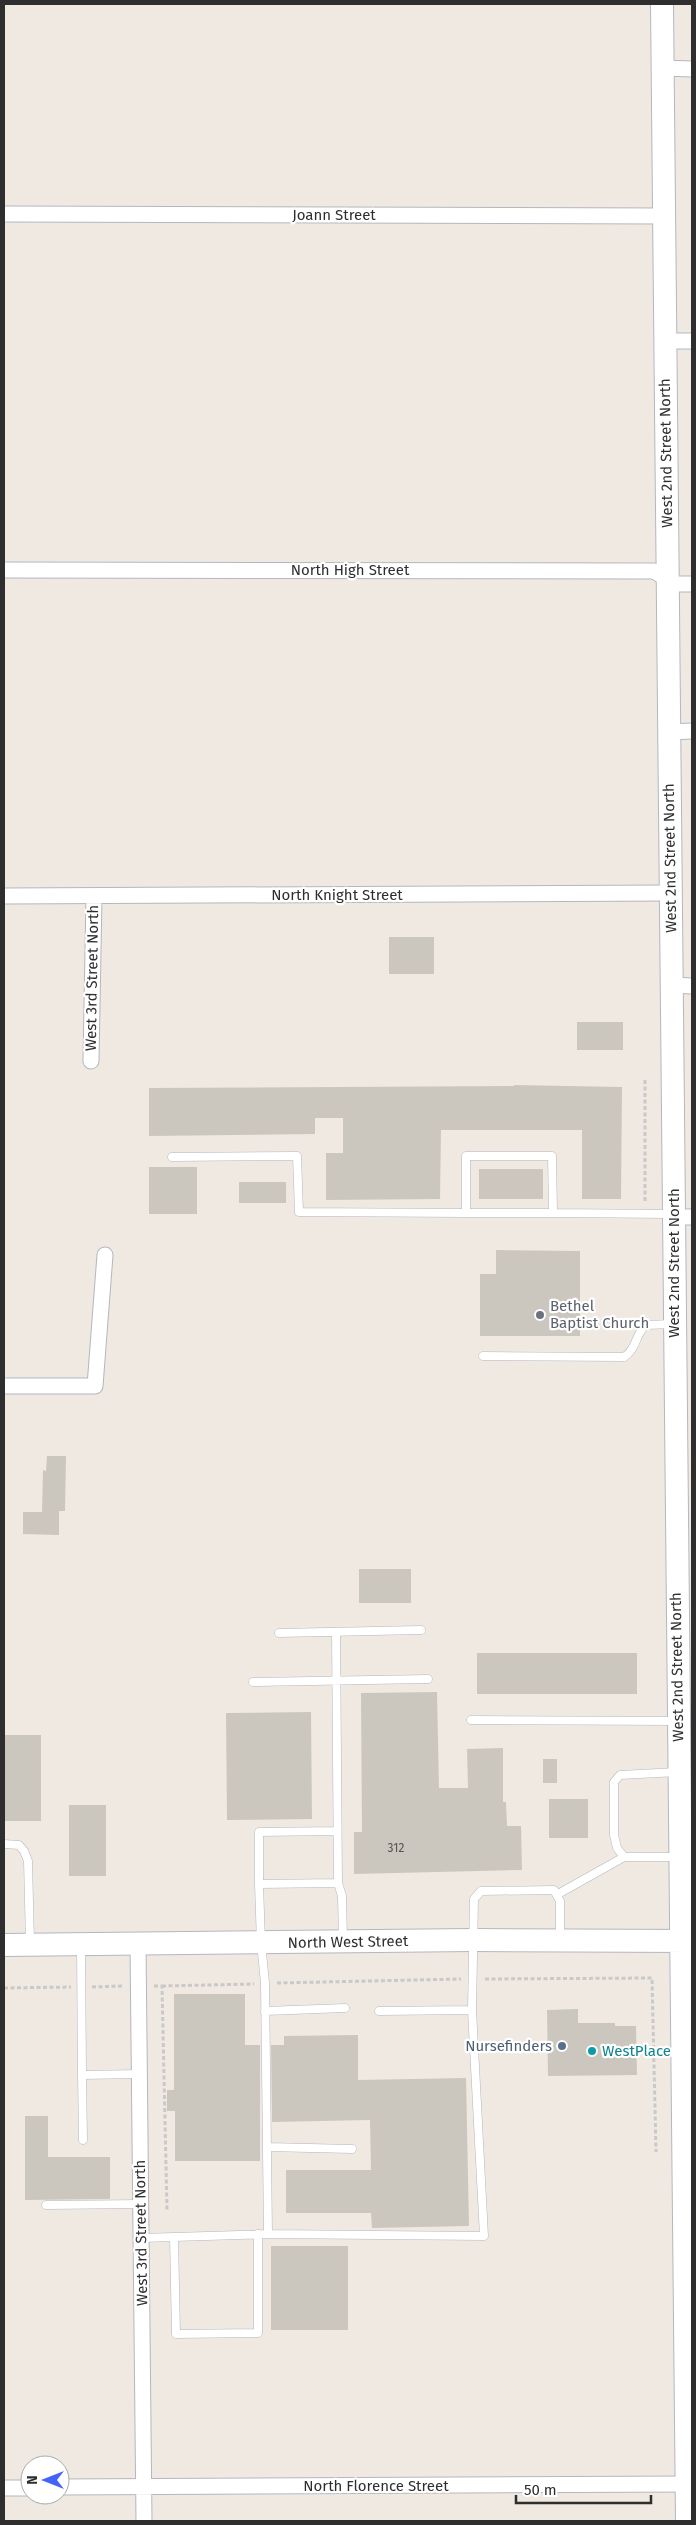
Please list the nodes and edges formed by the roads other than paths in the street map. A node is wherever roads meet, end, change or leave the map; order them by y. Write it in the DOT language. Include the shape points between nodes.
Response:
graph roads {
  1 [pos="662,4"];
  2 [pos="662,68"];
  3 [pos="692,69"];
  4 [pos="4,214"];
  5 [pos="664,216"];
  6 [pos="665,341"];
  7 [pos="692,341"];
  8 [pos="4,570"];
  9 [pos="667,579"];
  10 [pos="692,584"];
  11 [pos="669,732"];
  12 [pos="692,732"];
  13 [pos="671,893"];
  14 [pos="4,896"];
  15 [pos="94,896"];
  16 [pos="682,986"];
  17 [pos="91,1061"];
  18 [pos="172,1157"];
  19 [pos="466,1213"];
  20 [pos="553,1213"];
  21 [pos="680,1216"];
  22 [pos="105,1255"];
  23 [pos="674,1324"];
  24 [pos="483,1356"];
  25 [pos="4,1386"];
  26 [pos="684,1533"];
  27 [pos="422,1630"];
  28 [pos="336,1632"];
  29 [pos="279,1633"];
  30 [pos="428,1680"];
  31 [pos="337,1681"];
  32 [pos="253,1682"];
  33 [pos="471,1720"];
  34 [pos="677,1721"];
  35 [pos="678,1772"];
  36 [pos="338,1830"];
  37 [pos="4,1844"];
  38 [pos="624,1857"];
  39 [pos="678,1857"];
  40 [pos="338,1883"];
  41 [pos="260,1884"];
  42 [pos="558,1894"];
  43 [pos="474,1940"];
  44 [pos="560,1940"];
  45 [pos="686,1941"];
  46 [pos="343,1942"];
  47 [pos="261,1943"];
  48 [pos="138,1944"];
  49 [pos="30,1945"];
  50 [pos="81,1945"];
  51 [pos="4,1946"];
  52 [pos="345,2008"];
  53 [pos="472,2010"];
  54 [pos="266,2011"];
  55 [pos="379,2011"];
  56 [pos="139,2074"];
  57 [pos="82,2075"];
  58 [pos="84,2140"];
  59 [pos="267,2147"];
  60 [pos="352,2149"];
  61 [pos="140,2204"];
  62 [pos="46,2205"];
  63 [pos="258,2234"];
  64 [pos="268,2234"];
  65 [pos="174,2237"];
  66 [pos="141,2238"];
  67 [pos="688,2312"];
  68 [pos="689,2484"];
  69 [pos="144,2487"];
  70 [pos="4,2488"];
  71 [pos="20,2488"];
  72 [pos="70,2488"];
  73 [pos="144,2521"];
  74 [pos="687,2521"];
  1 -- 2 [label="street, West 2nd Street North"];
  2 -- 3 [label="street"];
  2 -- 5 [label="street, West 2nd Street North"];
  4 -- 5 [label="street, Joann Street"];
  5 -- 6 [label="street, West 2nd Street North"];
  6 -- 7 [label="street"];
  6 -- 9 [label="street, West 2nd Street North"];
  8 -- 9 [label="street, North High Street" via="654,571"];
  9 -- 10 [label="street, North High Street" via="675,584"];
  9 -- 11 [label="street, West 2nd Street North"];
  11 -- 12 [label="street"];
  11 -- 13 [label="street, West 2nd Street North"];
  13 -- 15 [label="street, North Knight Street"];
  13 -- 16 [label="street, West 2nd Street North"];
  14 -- 15 [label="street, North Knight Street"];
  15 -- 17 [label="street, West 3rd Street North"];
  16 -- 21 [label="street, West 2nd Street North"];
  18 -- 19 [label="lane" via="298,1156 299,1212"];
  19 -- 20 [label="lane"];
  19 -- 20 [label="lane" via="466,1156 552,1156"];
  20 -- 21 [label="lane"];
  21 -- 23 [label="street, West 2nd Street North"];
  22 -- 25 [label="street" via="95,1386"];
  23 -- 24 [label="lane" via="646,1325 641,1329 632,1353 624,1357"];
  23 -- 26 [label="street, West 2nd Street North"];
  26 -- 34 [label="street, West 2nd Street North"];
  27 -- 28 [label="lane"];
  28 -- 29 [label="lane"];
  28 -- 31 [label="lane"];
  30 -- 31 [label="lane"];
  31 -- 32 [label="lane"];
  31 -- 36 [label="lane"];
  33 -- 34 [label="lane"];
  34 -- 35 [label="street, West 2nd Street North"];
  35 -- 38 [label="lane" via="627,1773 614,1782 614,1835 617,1848"];
  35 -- 39 [label="street, West 2nd Street North"];
  36 -- 40 [label="lane"];
  36 -- 41 [label="lane" via="259,1832"];
  37 -- 49 [label="lane" via="19,1846 28,1861"];
  38 -- 39 [label="lane"];
  38 -- 42 [label="lane"];
  39 -- 45 [label="street, West 2nd Street North"];
  40 -- 41 [label="lane"];
  40 -- 46 [label="lane" via="342,1896"];
  41 -- 47 [label="lane"];
  42 -- 43 [label="lane" via="554,1890 481,1891 474,1899"];
  42 -- 44 [label="lane"];
  43 -- 44 [label="street, North West Street"];
  43 -- 46 [label="street, North West Street"];
  43 -- 53 [label="lane"];
  44 -- 45 [label="street, North West Street"];
  45 -- 67 [label="street, West 2nd Street North"];
  46 -- 47 [label="street, North West Street"];
  47 -- 48 [label="street, North West Street"];
  47 -- 54 [label="lane"];
  48 -- 50 [label="street, North West Street"];
  48 -- 56 [label="street, West 3rd Street North"];
  49 -- 50 [label="street, North West Street"];
  49 -- 51 [label="street, North West Street"];
  50 -- 57 [label="lane"];
  52 -- 54 [label="lane"];
  53 -- 55 [label="lane"];
  53 -- 64 [label="lane" via="484,2236"];
  54 -- 59 [label="lane"];
  56 -- 57 [label="lane"];
  56 -- 61 [label="street, West 3rd Street North"];
  57 -- 58 [label="lane"];
  59 -- 60 [label="lane"];
  59 -- 64 [label="lane"];
  61 -- 62 [label="lane"];
  61 -- 66 [label="street, West 3rd Street North"];
  63 -- 64 [label="lane"];
  63 -- 65 [label="lane"];
  63 -- 65 [label="lane" via="258,2333 176,2334"];
  65 -- 66 [label="lane"];
  66 -- 69 [label="street, West 3rd Street North"];
  67 -- 68 [label="street, West 2nd Street North"];
  68 -- 69 [label="street, North Florence Street"];
  68 -- 74 [label="street, West 2nd Street North"];
  69 -- 72 [label="street, North Florence Street"];
  69 -- 73 [label="street, West 3rd Street North"];
  70 -- 71 [label="street"];
}
